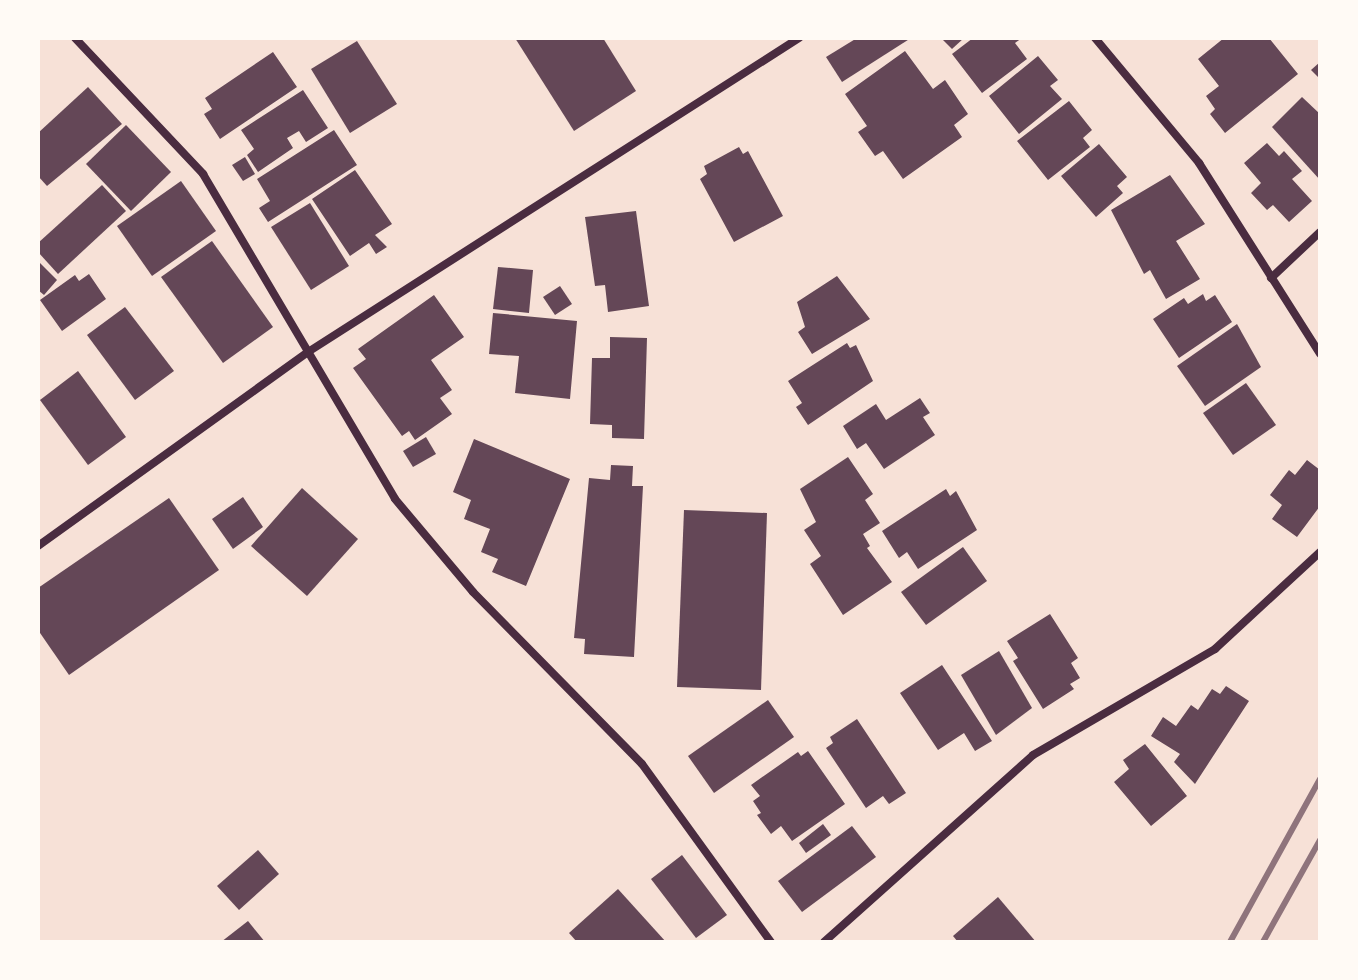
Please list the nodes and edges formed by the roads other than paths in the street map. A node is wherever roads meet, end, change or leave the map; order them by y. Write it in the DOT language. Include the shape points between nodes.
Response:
graph roads {
  1 [pos="75,38"];
  2 [pos="799,38"];
  3 [pos="1095,38"];
  4 [pos="1320,232"];
  5 [pos="1271,278"];
  6 [pos="308,352"];
  7 [pos="1320,354"];
  8 [pos="38,546"];
  9 [pos="1320,552"];
  10 [pos="771,942"];
  11 [pos="824,942"];
  1 -- 6 [label="street" via="203,174"];
  2 -- 6 [label="street"];
  3 -- 5 [label="street" via="1199,163"];
  4 -- 5 [label="street"];
  5 -- 7 [label="street"];
  6 -- 8 [label="street"];
  6 -- 10 [label="street" via="395,499 473,592 642,764"];
  9 -- 11 [label="street" via="1215,649 1033,755"];
}
